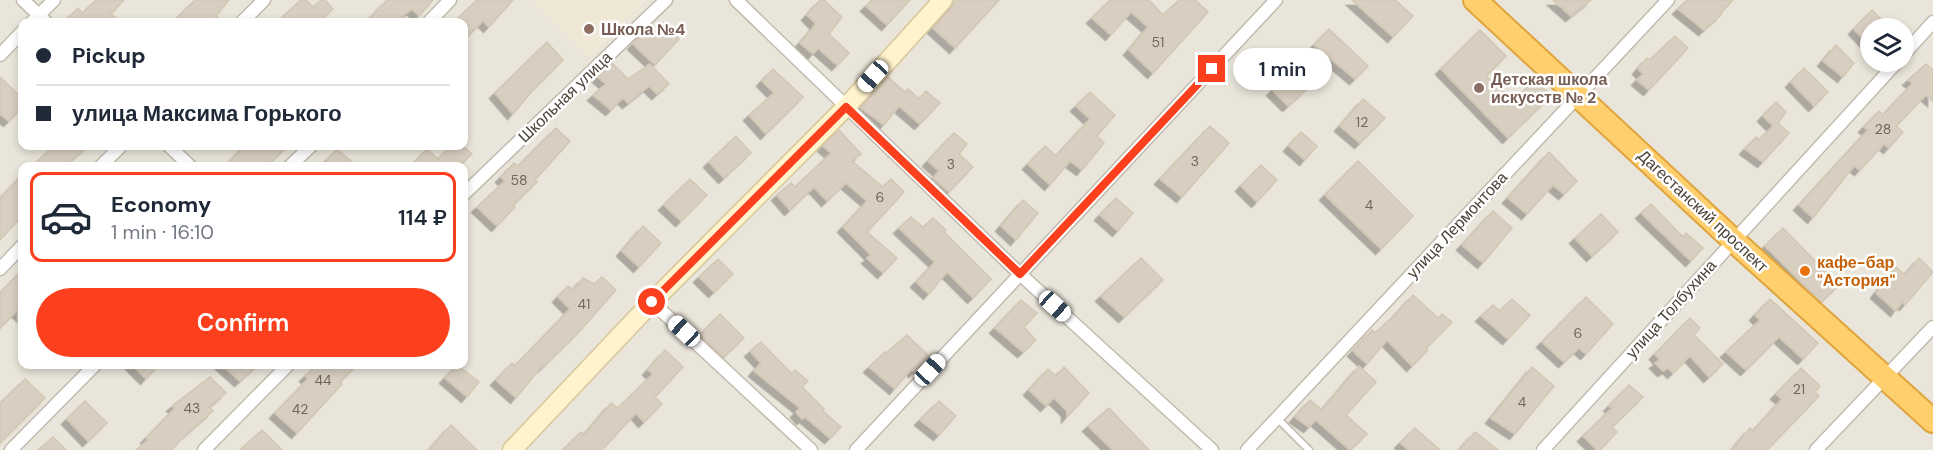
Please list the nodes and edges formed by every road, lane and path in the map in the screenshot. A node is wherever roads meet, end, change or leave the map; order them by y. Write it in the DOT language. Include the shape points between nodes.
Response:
graph roads {
  1 [pos="23,0"];
  2 [pos="54,0"];
  3 [pos="264,0"];
  4 [pos="450,0"];
  5 [pos="666,0"];
  6 [pos="736,0"];
  7 [pos="942,0"];
  8 [pos="1276,0"];
  9 [pos="1475,0"];
  10 [pos="1668,0"];
  11 [pos="37,18"];
  12 [pos="40,18"];
  13 [pos="246,18"];
  14 [pos="433,18"];
  15 [pos="1933,22"];
  16 [pos="18,36"];
  17 [pos="1914,43"];
  18 [pos="0,55"];
  19 [pos="1888,72"];
  20 [pos="1578,94"];
  21 [pos="846,107"];
  22 [pos="117,150"];
  23 [pos="173,150"];
  24 [pos="307,150"];
  25 [pos="105,162"];
  26 [pos="186,162"];
  27 [pos="294,162"];
  28 [pos="468,190"];
  29 [pos="1733,240"];
  30 [pos="18,250"];
  31 [pos="0,269"];
  32 [pos="1020,274"];
  33 [pos="652,302"];
  34 [pos="1933,327"];
  35 [pos="91,369"];
  36 [pos="284,369"];
  37 [pos="1886,378"];
  38 [pos="1277,418"];
  39 [pos="1933,421"];
  40 [pos="12,450"];
  41 [pos="204,450"];
  42 [pos="512,450"];
  43 [pos="811,450"];
  44 [pos="856,450"];
  45 [pos="1212,450"];
  46 [pos="1247,450"];
  47 [pos="1309,450"];
  48 [pos="1543,450"];
  49 [pos="1816,450"];
  1 -- 11 [label="street"];
  2 -- 12 [label="street"];
  3 -- 13 [label="street"];
  4 -- 14 [label="street"];
  5 -- 28 [label="street, Школьная улица"];
  6 -- 21 [label="street"];
  7 -- 21 [label="street"];
  8 -- 32 [label="street"];
  9 -- 20 [label="highway, Дагестанский проспект"];
  10 -- 20 [label="street, улица Лермонтова"];
  15 -- 17 [label="street"];
  16 -- 18 [label="street"];
  19 -- 29 [label="street, улица Толбухина"];
  20 -- 29 [label="highway, Дагестанский проспект"];
  20 -- 38 [label="street, улица Лермонтова"];
  21 -- 32 [label="street"];
  21 -- 33 [label="street"];
  22 -- 25 [label="street"];
  23 -- 26 [label="street"];
  24 -- 27 [label="street"];
  29 -- 37 [label="highway, Дагестанский проспект"];
  29 -- 48 [label="street, улица Толбухина"];
  30 -- 31 [label="street"];
  32 -- 44 [label="street"];
  32 -- 45 [label="street"];
  33 -- 42 [label="street"];
  33 -- 43 [label="street"];
  34 -- 37 [label="street"];
  35 -- 40 [label="street"];
  36 -- 41 [label="street"];
  37 -- 39 [label="highway, Дагестанский проспект"];
  37 -- 49 [label="street"];
  38 -- 46 [label="street, улица Лермонтова"];
  38 -- 47 [label="lane"];
}
